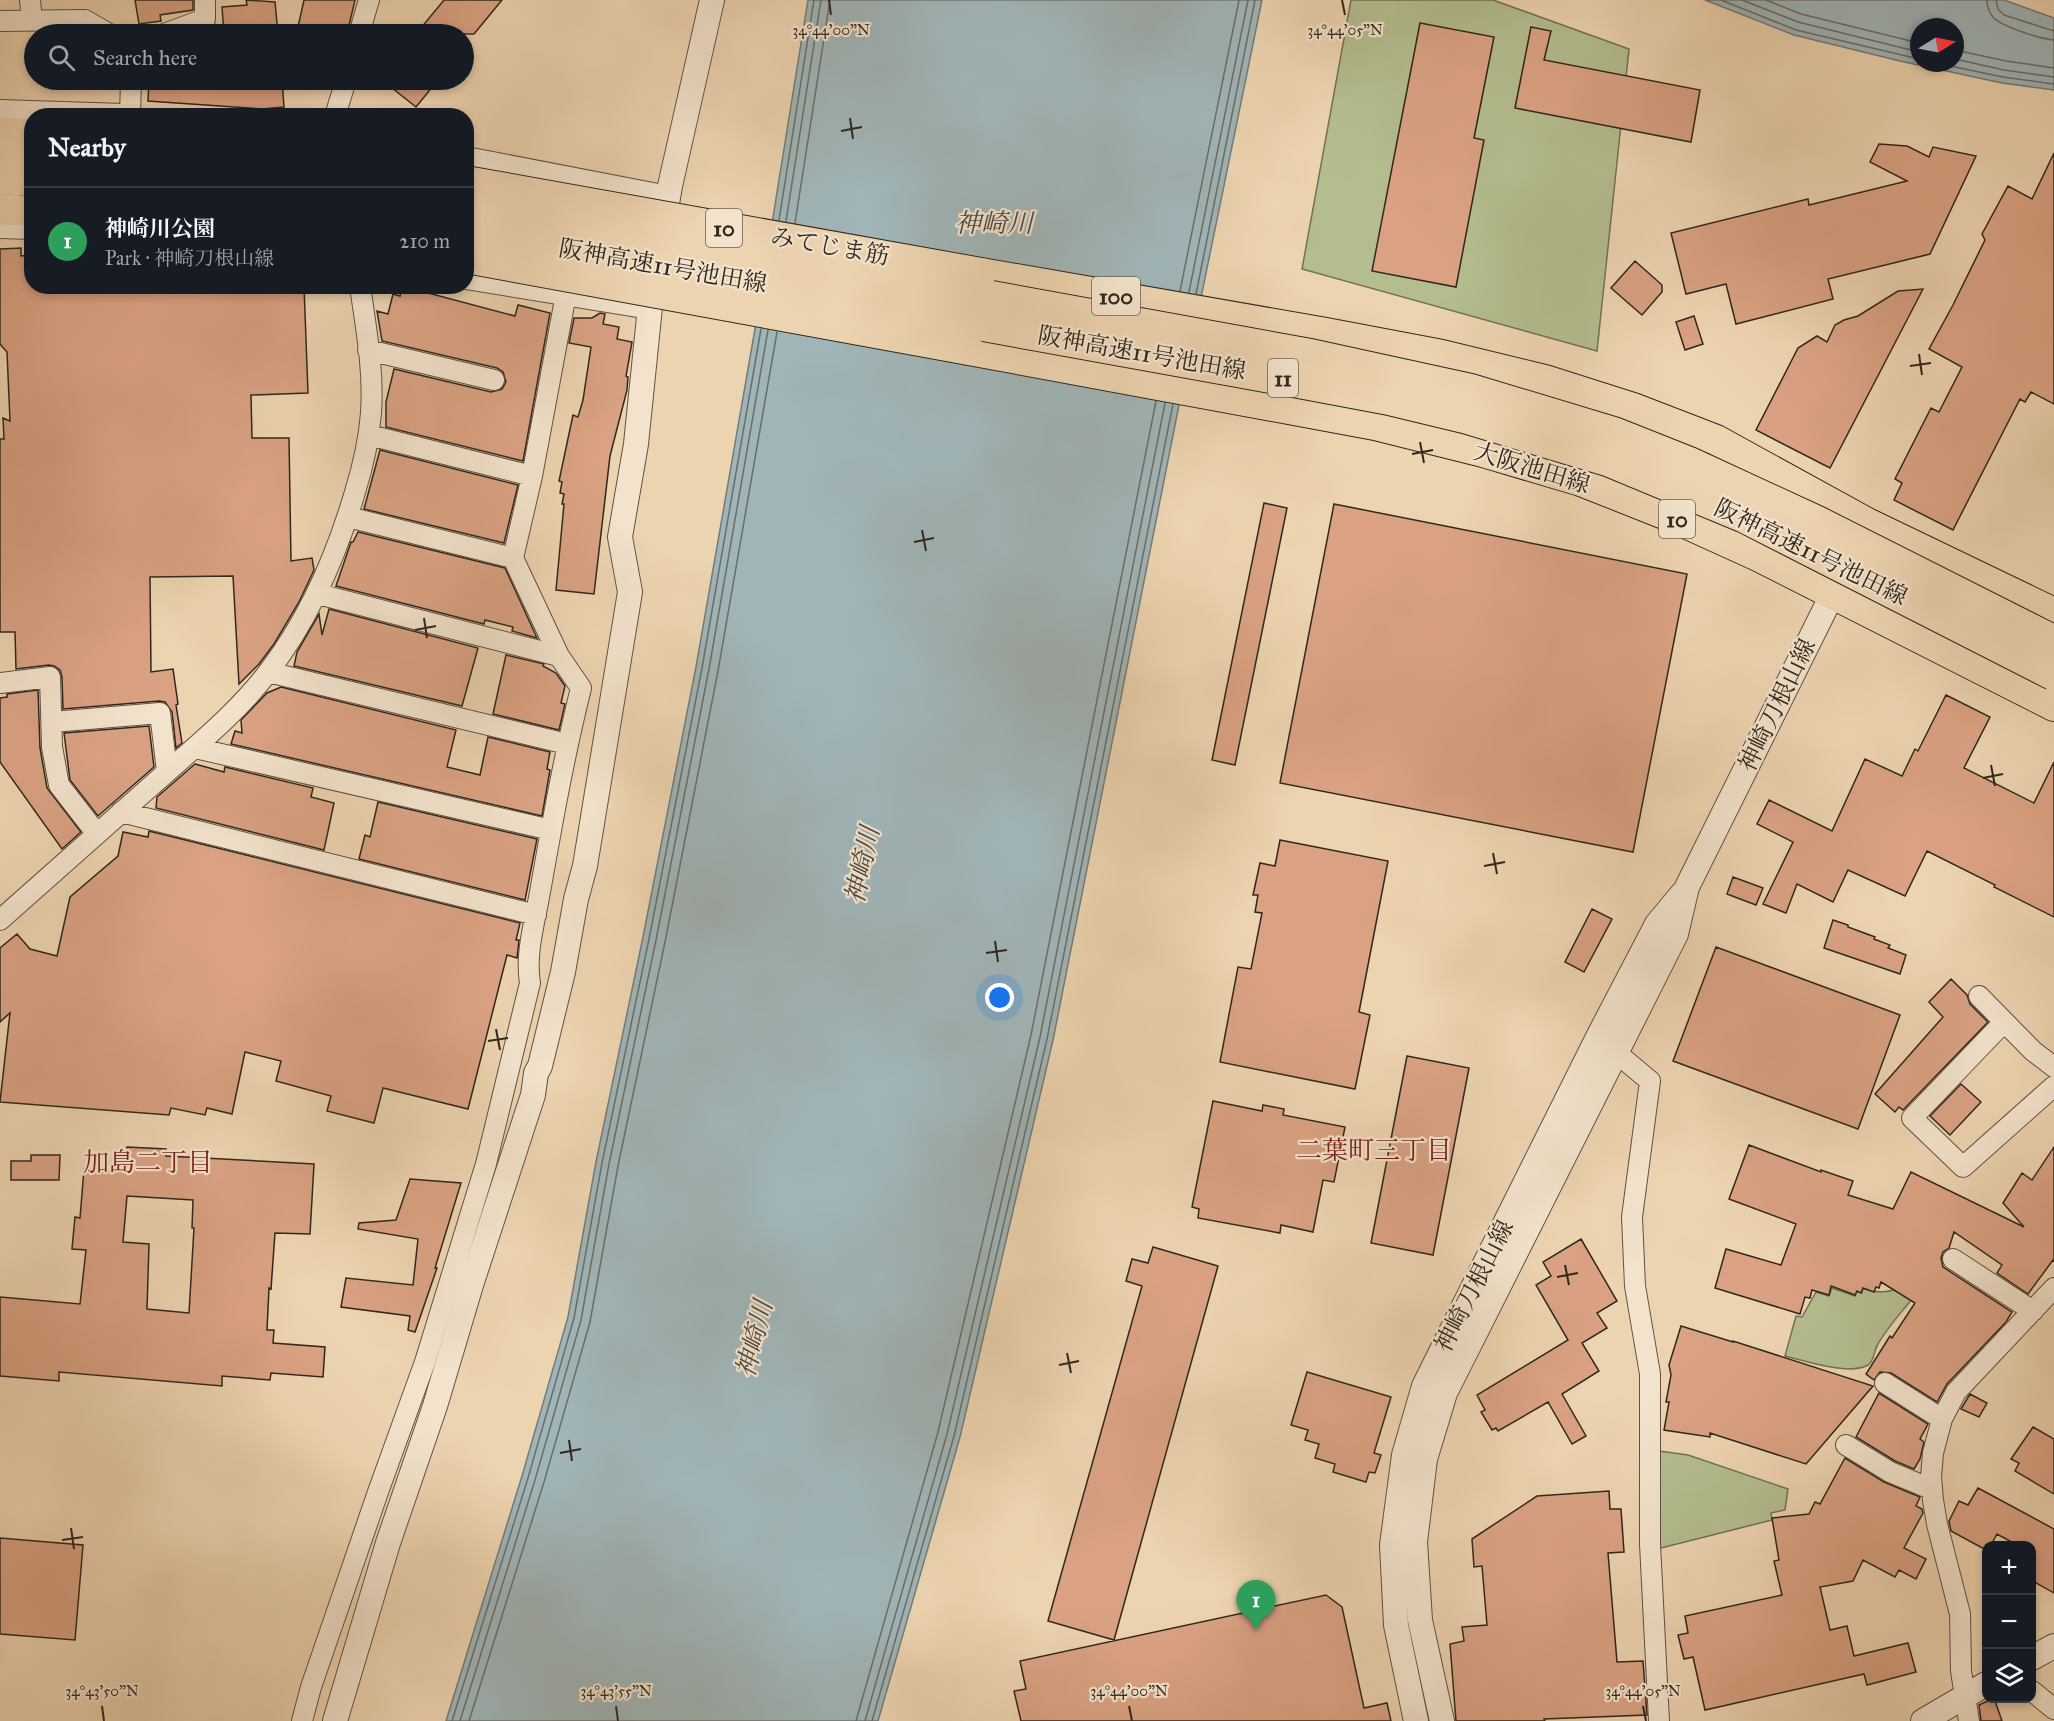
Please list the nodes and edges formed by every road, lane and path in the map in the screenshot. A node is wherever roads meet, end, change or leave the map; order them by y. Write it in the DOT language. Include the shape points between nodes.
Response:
graph roads {
  1 [pos="30,0"];
  2 [pos="205,0"];
  3 [pos="369,0"];
  4 [pos="712,0"];
  5 [pos="32,20"];
  6 [pos="0,21"];
  7 [pos="92,24"];
  8 [pos="191,24"];
  9 [pos="362,24"];
  10 [pos="130,90"];
  11 [pos="343,90"];
  12 [pos="130,108"];
  13 [pos="337,108"];
  14 [pos="0,112"];
  15 [pos="24,113"];
  16 [pos="0,133"];
  17 [pos="24,134"];
  18 [pos="0,153"];
  19 [pos="24,154"];
  20 [pos="474,161"];
  21 [pos="0,178"];
  22 [pos="24,179"];
  23 [pos="474,182"];
  24 [pos="668,198"];
  25 [pos="474,203"];
  26 [pos="0,209"];
  27 [pos="24,210"];
  28 [pos="0,226"];
  29 [pos="24,227"];
  30 [pos="474,232"];
  31 [pos="474,259"];
  32 [pos="981,273"];
  33 [pos="474,278"];
  34 [pos="361,294"];
  35 [pos="566,294"];
  36 [pos="650,307"];
  37 [pos="368,350"];
  38 [pos="494,380"];
  39 [pos="369,435"];
  40 [pos="532,476"];
  41 [pos="348,517"];
  42 [pos="1867,523"];
  43 [pos="513,558"];
  44 [pos="318,594"];
  45 [pos="1833,594"];
  46 [pos="2054,613"];
  47 [pos="2054,642"];
  48 [pos="560,656"];
  49 [pos="268,672"];
  50 [pos="2054,674"];
  51 [pos="0,683"];
  52 [pos="2054,706"];
  53 [pos="52,722"];
  54 [pos="567,744"];
  55 [pos="195,748"];
  56 [pos="167,771"];
  57 [pos="121,812"];
  58 [pos="551,830"];
  59 [pos="97,834"];
  60 [pos="536,915"];
  61 [pos="0,920"];
  62 [pos="1979,996"];
  63 [pos="2004,1022"];
  64 [pos="1607,1045"];
  65 [pos="2054,1066"];
  66 [pos="2054,1086"];
  67 [pos="1953,1259"];
  68 [pos="2054,1288"];
  69 [pos="2032,1311"];
  70 [pos="1886,1383"];
  71 [pos="1942,1419"];
  72 [pos="1846,1445"];
  73 [pos="1932,1489"];
  74 [pos="2054,1646"];
  75 [pos="2036,1655"];
  76 [pos="1982,1689"];
  77 [pos="2036,1695"];
  78 [pos="1966,1709"];
  79 [pos="2054,1709"];
  80 [pos="302,1721"];
  81 [pos="335,1721"];
  82 [pos="1416,1721"];
  83 [pos="1442,1721"];
  84 [pos="1659,1721"];
  85 [pos="1923,1721"];
  1 -- 5 [label="street"];
  2 -- 8 [label="street" via="205,19"];
  3 -- 9 [label="street"];
  4 -- 24 [label="street"];
  5 -- 6 [label="street"];
  5 -- 7 [label="street" via="85,20"];
  10 -- 12 [label="street"];
  11 -- 13 [label="street"];
  14 -- 15 [label="street"];
  16 -- 17 [label="main road"];
  18 -- 19 [label="highway"];
  20 -- 24 [label="street"];
  21 -- 22 [label="highway"];
  23 -- 32 [label="main road, みてじま筋 / 10, bridge"];
  24 -- 36 [label="street"];
  25 -- 47 [label="highway, 阪神高速11号池田線 / 11, bridge" via="1301,354 1469,390 1615,434 1699,468"];
  26 -- 27 [label="main road"];
  28 -- 29 [label="street"];
  30 -- 50 [label="highway, 阪神高速11号池田線 / 11, bridge" via="1307,383 1466,417 1609,460 1744,516"];
  31 -- 45 [label="main road, 大阪池田線 / 10, bridge" via="1375,425 1581,481 1672,517"];
  32 -- 42 [label="main road, 100" via="1442,355 1545,380 1716,440"];
  33 -- 35 [label="street"];
  34 -- 37 [label="street"];
  35 -- 36 [label="street"];
  35 -- 40 [label="street"];
  36 -- 81 [label="street" via="636,444 620,537 630,592 585,866 563,972 533,1095 388,1543"];
  37 -- 38 [label="street"];
  37 -- 39 [label="street"];
  39 -- 40 [label="street"];
  39 -- 41 [label="street"];
  40 -- 43 [label="street"];
  41 -- 43 [label="street"];
  41 -- 44 [label="street"];
  42 -- 45 [label="street, 神崎刀根山線"];
  42 -- 46 [label="main road"];
  43 -- 48 [label="street"];
  44 -- 48 [label="street"];
  44 -- 49 [label="street"];
  45 -- 52 [label="main road, 大阪池田線 / 10"];
  45 -- 64 [label="street, 神崎刀根山線" via="1688,887 1676,934"];
  48 -- 54 [label="street" via="581,688"];
  49 -- 54 [label="street"];
  49 -- 55 [label="street"];
  51 -- 53 [label="street" via="50,677"];
  53 -- 56 [label="street" via="160,713"];
  53 -- 59 [label="street" via="52,747 60,785"];
  54 -- 58 [label="street"];
  55 -- 56 [label="street"];
  55 -- 58 [label="street"];
  56 -- 57 [label="street"];
  57 -- 59 [label="street"];
  57 -- 60 [label="street"];
  58 -- 60 [label="street"];
  59 -- 61 [label="street"];
  60 -- 80 [label="street" via="527,969 530,983 486,1164 425,1362"];
  62 -- 63 [label="street"];
  63 -- 65 [label="street"];
  63 -- 66 [label="street" via="1912,1118 1964,1167"];
  64 -- 82 [label="street, 神崎刀根山線" via="1424,1386 1404,1455 1392,1545 1396,1625"];
  64 -- 83 [label="street, 神崎刀根山線" via="1445,1393 1425,1459 1416,1542 1420,1620"];
  64 -- 84 [label="street" via="1650,1081 1632,1217 1635,1286 1650,1374 1650,1544"];
  67 -- 69 [label="street"];
  68 -- 69 [label="street"];
  69 -- 71 [label="street" via="1956,1392"];
  70 -- 71 [label="street"];
  71 -- 73 [label="street" via="1933,1453"];
  72 -- 73 [label="street" via="1890,1472"];
  73 -- 78 [label="street" via="1936,1524 1960,1614"];
  74 -- 75 [label="street"];
  76 -- 78 [label="street"];
  77 -- 79 [label="street"];
  78 -- 85 [label="street"];
}
